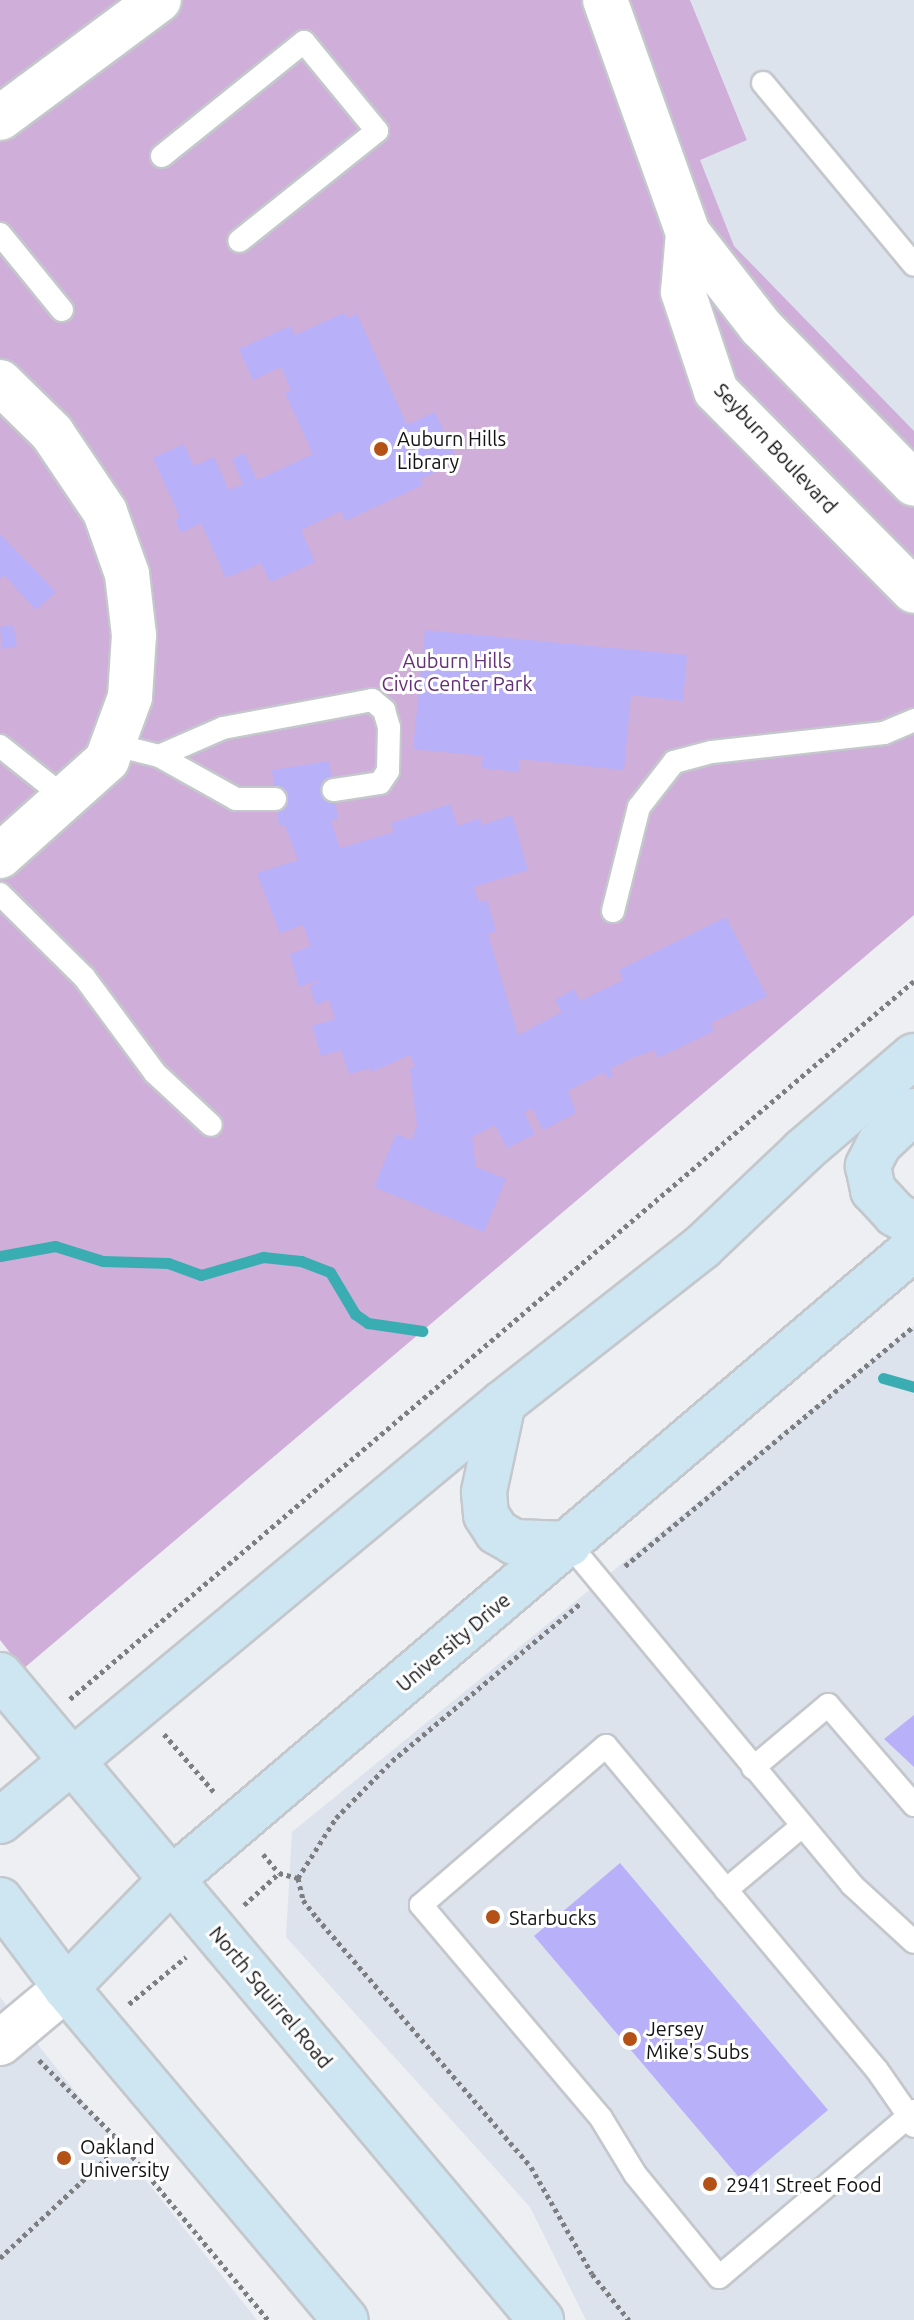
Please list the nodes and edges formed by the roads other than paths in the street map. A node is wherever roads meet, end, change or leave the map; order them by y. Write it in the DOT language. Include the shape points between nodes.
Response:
graph roads {
  1 [pos="159,0"];
  2 [pos="605,0"];
  3 [pos="763,83"];
  4 [pos="0,118"];
  5 [pos="162,156"];
  6 [pos="688,233"];
  7 [pos="0,234"];
  8 [pos="239,241"];
  9 [pos="914,265"];
  10 [pos="62,310"];
  11 [pos="0,382"];
  12 [pos="914,484"];
  13 [pos="914,591"];
  14 [pos="914,720"];
  15 [pos="115,745"];
  16 [pos="0,746"];
  17 [pos="159,756"];
  18 [pos="334,790"];
  19 [pos="275,799"];
  20 [pos="68,800"];
  21 [pos="0,856"];
  22 [pos="0,894"];
  23 [pos="613,911"];
  24 [pos="914,1056"];
  25 [pos="914,1111"];
  26 [pos="211,1125"];
  27 [pos="914,1225"];
  28 [pos="914,1248"];
  29 [pos="503,1403"];
  30 [pos="569,1544"];
  31 [pos="0,1675"];
  32 [pos="74,1764"];
  33 [pos="753,1768"];
  34 [pos="914,1805"];
  35 [pos="0,1821"];
  36 [pos="802,1826"];
  37 [pos="172,1879"];
  38 [pos="726,1890"];
  39 [pos="0,1900"];
  40 [pos="914,1942"];
  41 [pos="66,1988"];
  42 [pos="17,2048"];
  43 [pos="912,2118"];
  44 [pos="346,2320"];
  45 [pos="541,2320"];
  1 -- 4 [label="street"];
  2 -- 6 [label="street, Seyburn Boulevard"];
  3 -- 9 [label="lane"];
  5 -- 8 [label="lane" via="304,42 377,131"];
  6 -- 12 [label="street, Seyburn Boulevard" via="761,327"];
  6 -- 13 [label="street, Seyburn Boulevard" via="683,292 716,391"];
  7 -- 10 [label="lane"];
  11 -- 15 [label="street" via="71,458 119,546 134,635 130,697"];
  14 -- 23 [label="lane" via="884,733 712,752 674,762 639,807"];
  15 -- 17 [label="lane"];
  15 -- 20 [label="street"];
  16 -- 20 [label="lane"];
  17 -- 18 [label="lane" via="223,728 372,700 384,710 389,727 388,771 380,783"];
  17 -- 19 [label="lane" via="236,799"];
  20 -- 21 [label="street"];
  22 -- 26 [label="lane" via="84,977 155,1073"];
  24 -- 29 [label="main road" via="702,1247"];
  25 -- 27 [label="main road" via="879,1144 868,1166 873,1190"];
  28 -- 30 [label="main road, University Drive"];
  29 -- 30 [label="main road" via="484,1492 486,1515 497,1532 514,1542"];
  29 -- 32 [label="main road"];
  30 -- 33 [label="lane"];
  30 -- 37 [label="main road, University Drive"];
  31 -- 32 [label="main road, North Squirrel Road"];
  32 -- 35 [label="main road"];
  32 -- 37 [label="main road, North Squirrel Road"];
  33 -- 34 [label="lane" via="828,1705"];
  33 -- 36 [label="lane"];
  36 -- 38 [label="lane"];
  36 -- 40 [label="lane" via="852,1885"];
  37 -- 41 [label="main road, University Drive"];
  37 -- 45 [label="main road, North Squirrel Road"];
  38 -- 43 [label="lane"];
  38 -- 43 [label="lane" via="606,1746 421,1905 601,2118 635,2174 719,2277"];
  39 -- 41 [label="main road"];
  41 -- 42 [label="street, University Drive"];
  41 -- 44 [label="main road"];
}
